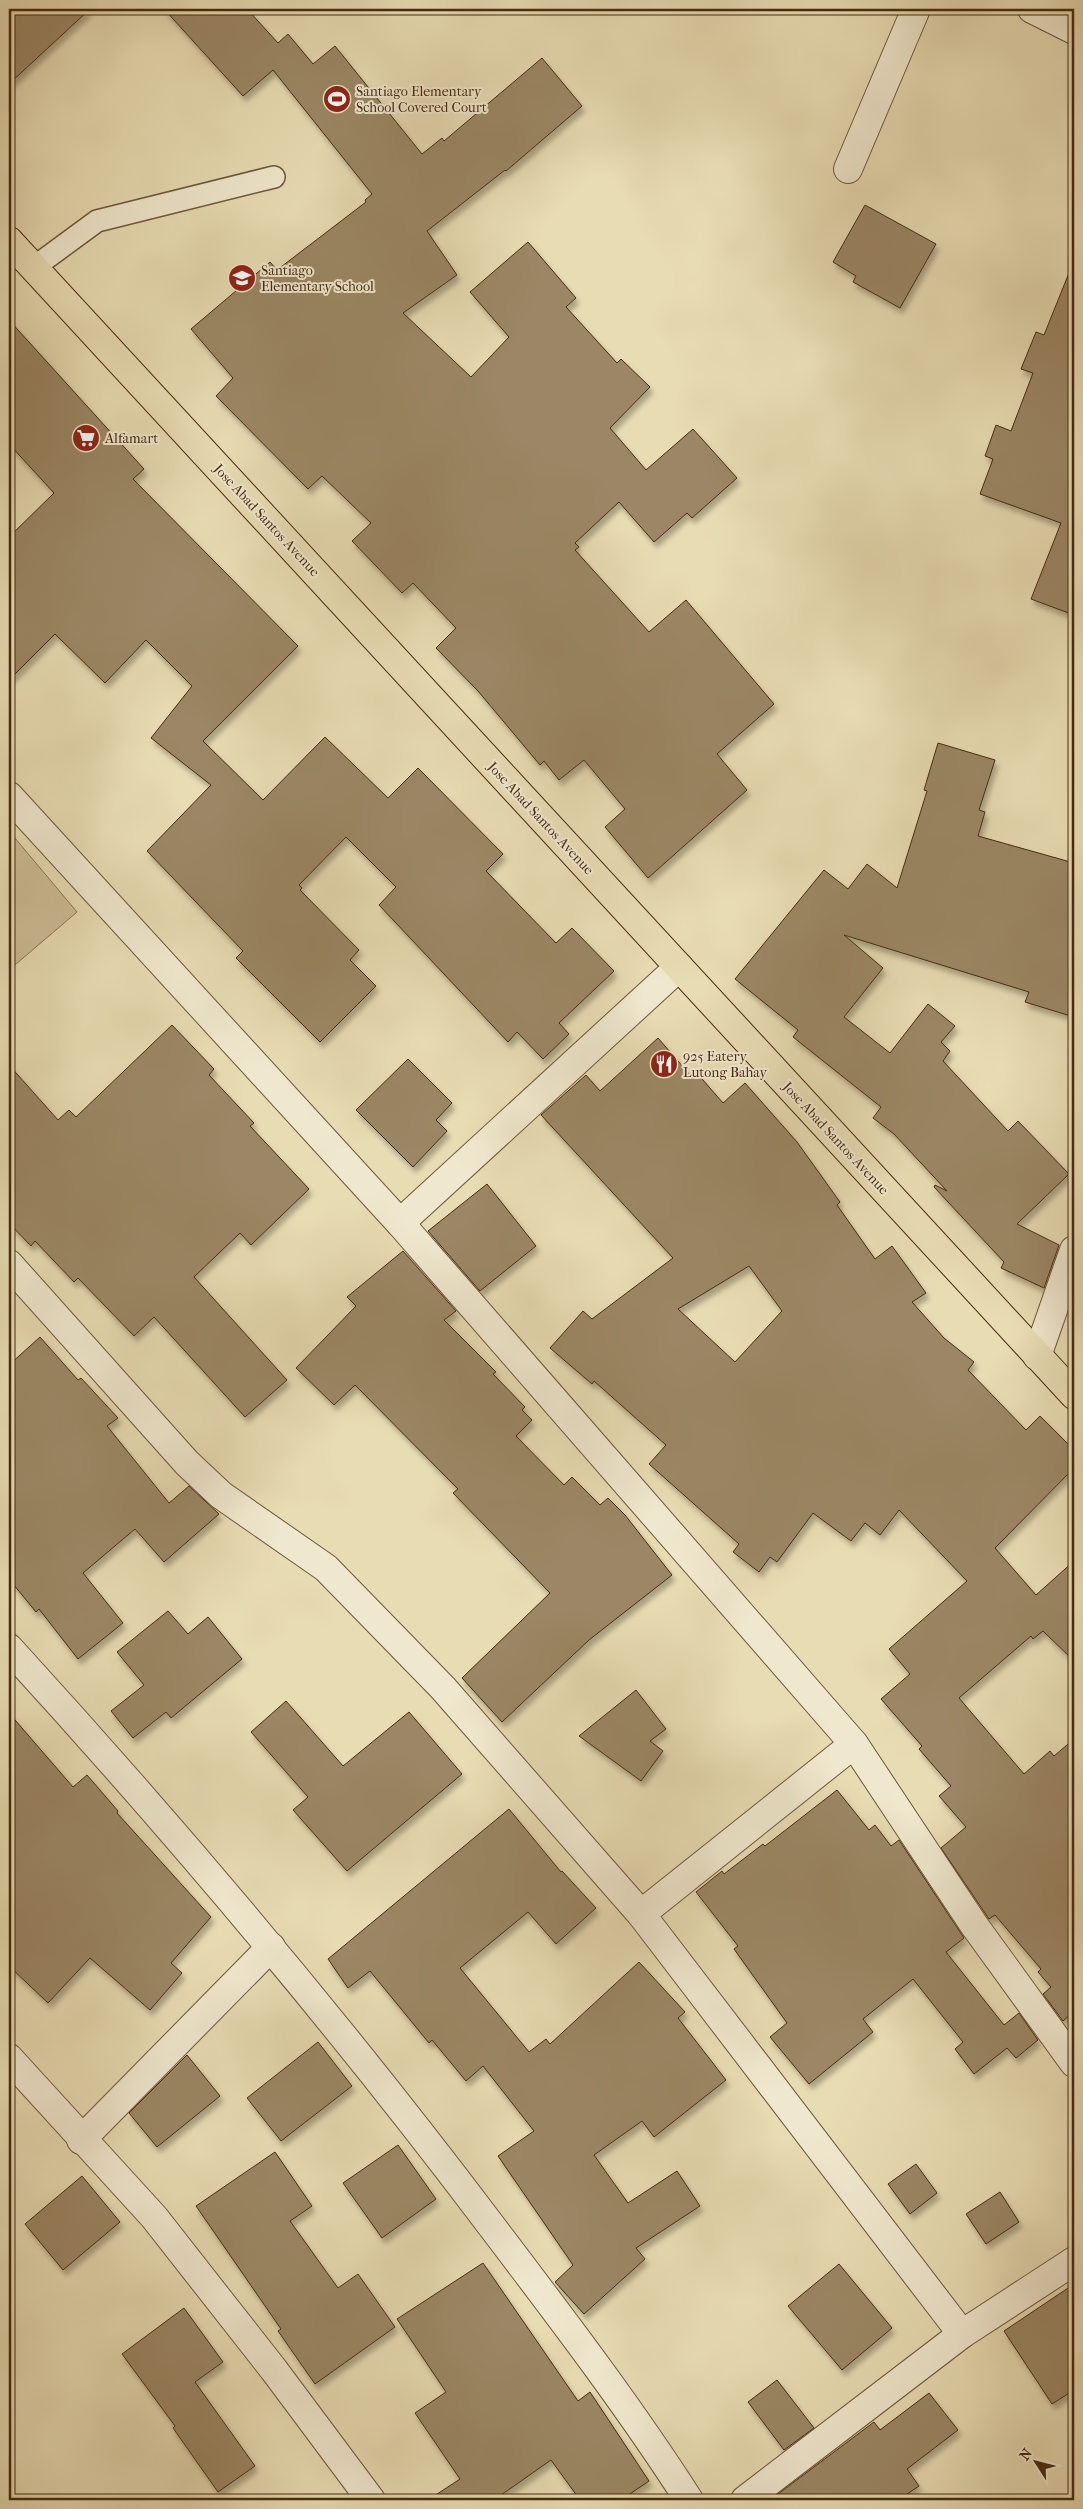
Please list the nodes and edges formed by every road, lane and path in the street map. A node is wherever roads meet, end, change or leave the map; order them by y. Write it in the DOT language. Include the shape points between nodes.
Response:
graph roads {
  1 [pos="916,9"];
  2 [pos="1032,9"];
  3 [pos="1074,30"];
  4 [pos="848,169"];
  5 [pos="274,177"];
  6 [pos="9,241"];
  7 [pos="34,268"];
  8 [pos="9,796"];
  9 [pos="679,967"];
  10 [pos="400,1223"];
  11 [pos="1074,1250"];
  12 [pos="9,1264"];
  13 [pos="1037,1356"];
  14 [pos="1074,1395"];
  15 [pos="9,1648"];
  16 [pos="854,1744"];
  17 [pos="641,1914"];
  18 [pos="271,1946"];
  19 [pos="9,2058"];
  20 [pos="1074,2063"];
  21 [pos="81,2140"];
  22 [pos="1074,2261"];
  23 [pos="962,2334"];
  24 [pos="371,2500"];
  25 [pos="689,2500"];
  26 [pos="745,2500"];
  1 -- 4 [label="street"];
  2 -- 3 [label="street"];
  5 -- 7 [label="lane" via="97,221"];
  6 -- 7 [label="highway, Jose Abad Santos Avenue"];
  7 -- 9 [label="highway, Jose Abad Santos Avenue"];
  8 -- 10 [label="street"];
  9 -- 10 [label="street"];
  9 -- 13 [label="highway, Jose Abad Santos Avenue"];
  10 -- 16 [label="street"];
  11 -- 13 [label="street"];
  12 -- 17 [label="street" via="187,1463 221,1495 326,1568 375,1616 443,1688"];
  13 -- 14 [label="highway, Jose Abad Santos Avenue"];
  15 -- 18 [label="street"];
  16 -- 17 [label="street"];
  16 -- 20 [label="street" via="974,1924"];
  17 -- 23 [label="street"];
  18 -- 21 [label="street"];
  18 -- 25 [label="street" via="409,2117 572,2332"];
  19 -- 21 [label="street"];
  21 -- 24 [label="street" via="154,2217"];
  22 -- 23 [label="street"];
  23 -- 26 [label="street"];
}
